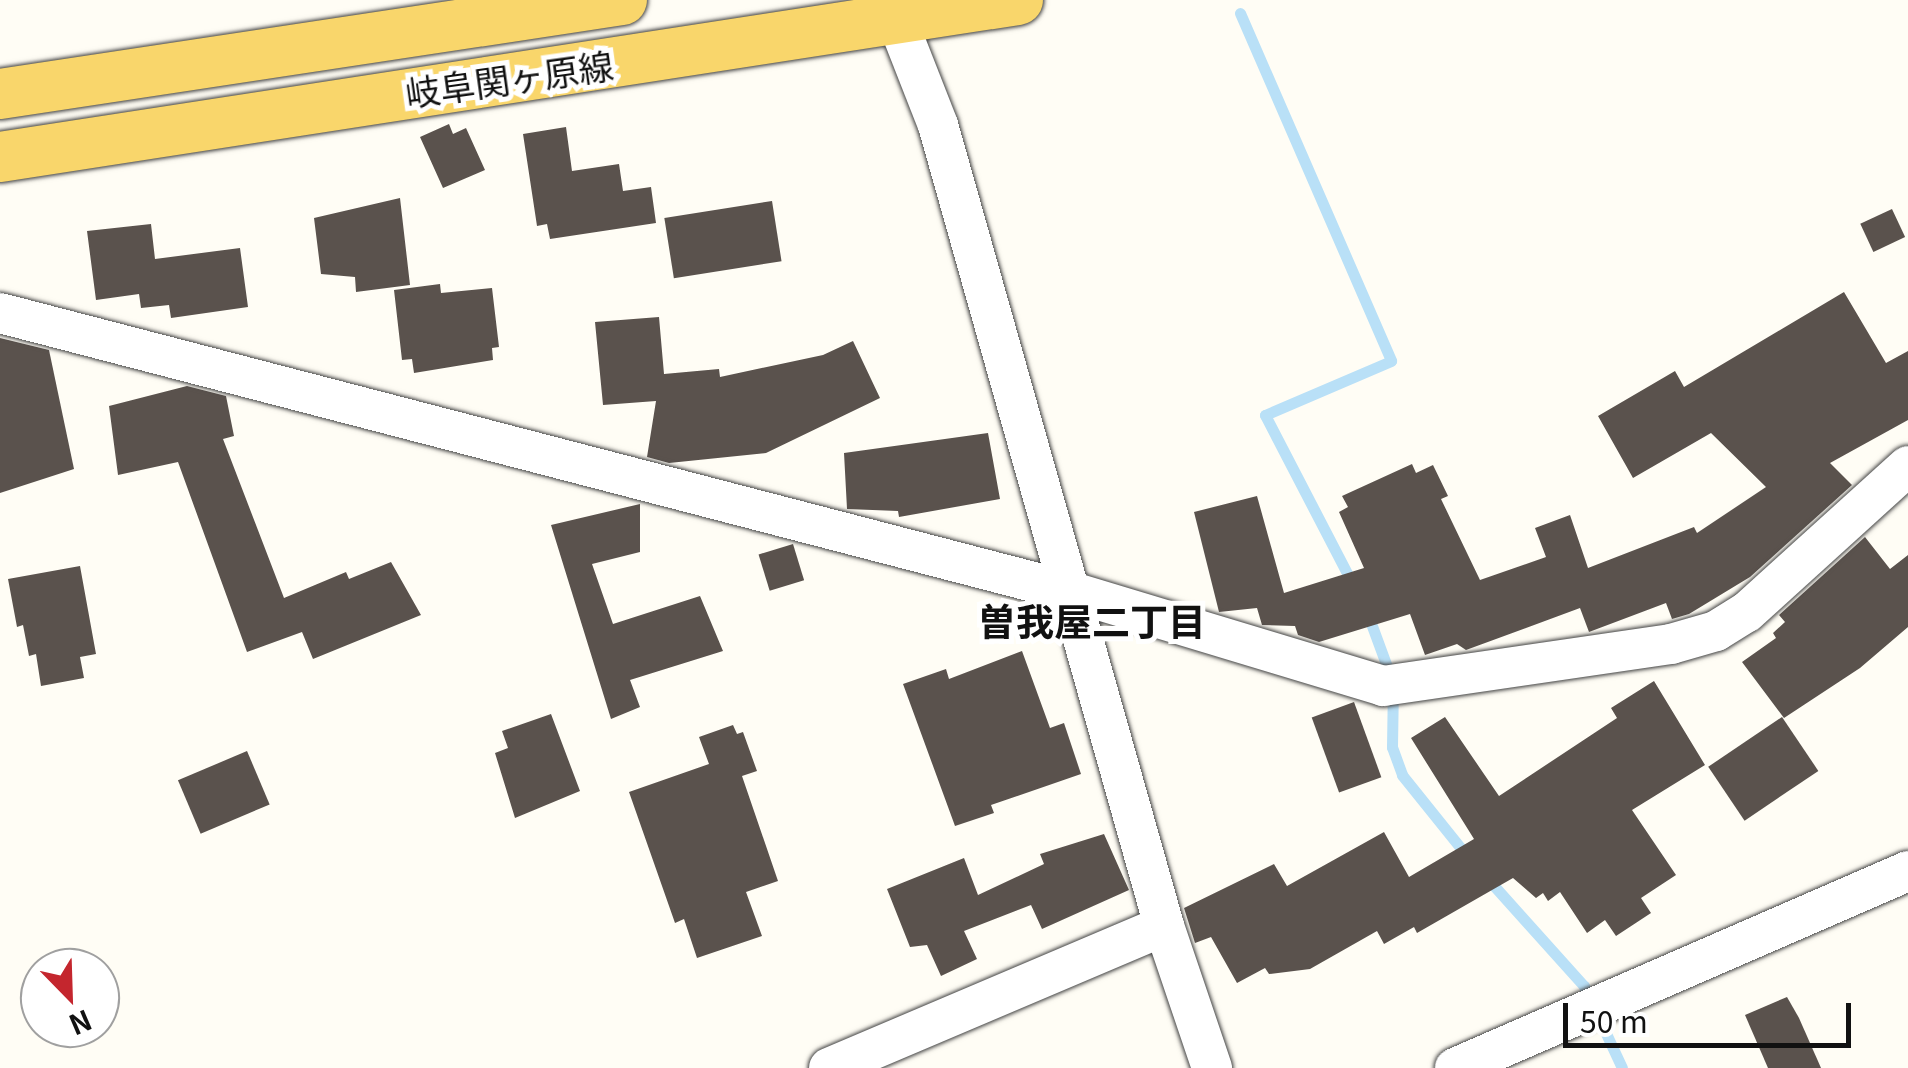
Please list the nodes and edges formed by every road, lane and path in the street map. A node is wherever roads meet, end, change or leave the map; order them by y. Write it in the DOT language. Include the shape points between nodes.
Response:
graph roads {
  1 [pos="622,0"];
  2 [pos="1018,0"];
  3 [pos="894,10"];
  4 [pos="0,94"];
  5 [pos="0,157"];
  6 [pos="0,313"];
  7 [pos="1908,466"];
  8 [pos="1072,592"];
  9 [pos="1908,871"];
  10 [pos="1164,926"];
  11 [pos="829,1068"];
  12 [pos="1212,1068"];
  13 [pos="1455,1068"];
  1 -- 4 [label="main road, 岐阜関ヶ原線"];
  2 -- 3 [label="main road, 岐阜関ヶ原線"];
  3 -- 5 [label="main road, 岐阜関ヶ原線"];
  3 -- 8 [label="street" via="938,125"];
  6 -- 8 [label="street"];
  7 -- 8 [label="street" via="1747,612 1716,631 1671,644 1383,686"];
  8 -- 10 [label="street"];
  9 -- 13 [label="street"];
  10 -- 11 [label="street"];
  10 -- 12 [label="street"];
}
